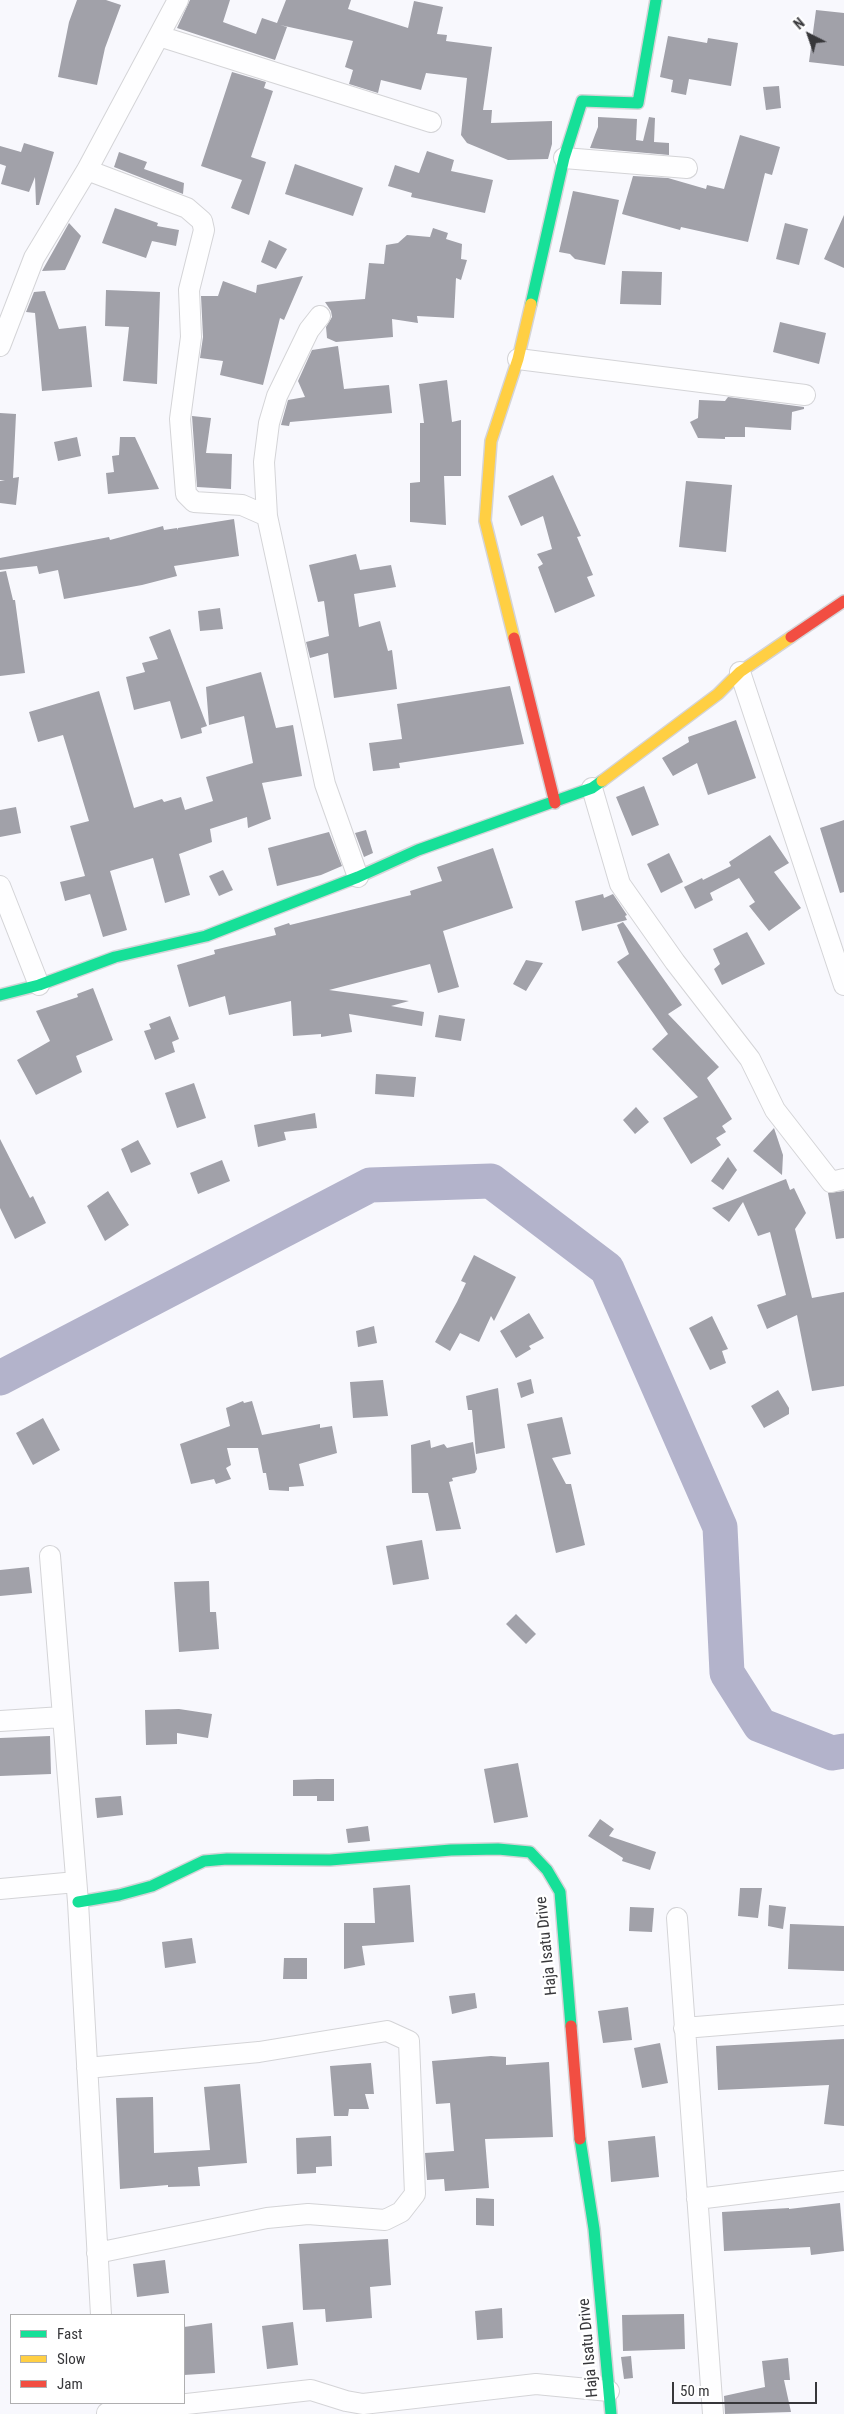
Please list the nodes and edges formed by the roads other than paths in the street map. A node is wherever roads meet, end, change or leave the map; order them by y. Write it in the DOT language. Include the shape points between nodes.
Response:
graph roads {
  1 [pos="178,0"];
  2 [pos="656,0"];
  3 [pos="159,36"];
  4 [pos="431,122"];
  5 [pos="564,158"];
  6 [pos="687,168"];
  7 [pos="87,170"];
  8 [pos="320,316"];
  9 [pos="0,346"];
  10 [pos="518,359"];
  11 [pos="805,395"];
  12 [pos="267,516"];
  13 [pos="844,601"];
  14 [pos="740,672"];
  15 [pos="592,788"];
  16 [pos="555,803"];
  17 [pos="358,877"];
  18 [pos="0,886"];
  19 [pos="844,985"];
  20 [pos="39,986"];
  21 [pos="0,996"];
  22 [pos="844,1179"];
  23 [pos="50,1556"];
  24 [pos="62,1718"];
  25 [pos="0,1721"];
  26 [pos="0,1889"];
  27 [pos="77,1892"];
  28 [pos="677,1918"];
  29 [pos="844,2015"];
  30 [pos="684,2028"];
  31 [pos="87,2068"];
  32 [pos="844,2181"];
  33 [pos="697,2199"];
  34 [pos="97,2253"];
  35 [pos="101,2314"];
  36 [pos="609,2391"];
  37 [pos="185,2402"];
  38 [pos="168,2404"];
  39 [pos="107,2410"];
  40 [pos="612,2414"];
  41 [pos="713,2414"];
  1 -- 3 [label="street"];
  2 -- 5 [label="street" via="638,103 582,100"];
  3 -- 4 [label="street"];
  3 -- 7 [label="street"];
  5 -- 6 [label="street"];
  5 -- 10 [label="street"];
  7 -- 9 [label="street" via="34,258"];
  7 -- 12 [label="street" via="187,208 202,221 204,230 189,290 191,337 180,419 186,494 194,502 242,505"];
  8 -- 12 [label="street" via="309,330 277,396 272,414 264,462"];
  10 -- 11 [label="street"];
  10 -- 16 [label="street" via="491,442 485,520"];
  12 -- 17 [label="street" via="325,784"];
  13 -- 14 [label="street"];
  14 -- 15 [label="street" via="718,694"];
  14 -- 19 [label="street"];
  15 -- 16 [label="street"];
  15 -- 22 [label="street" via="620,884 750,1060 775,1110 831,1182"];
  16 -- 17 [label="street" via="418,850"];
  17 -- 20 [label="street" via="206,936 115,957"];
  18 -- 20 [label="street"];
  20 -- 21 [label="street"];
  23 -- 24 [label="street"];
  24 -- 25 [label="street"];
  24 -- 27 [label="street"];
  26 -- 27 [label="street"];
  27 -- 31 [label="street"];
  27 -- 36 [label="street, Haja Isatu Drive" via="119,1895 152,1886 204,1862 228,1859 330,1860 451,1850 530,1852 547,1870 560,1892 582,2162 594,2229"];
  28 -- 30 [label="street"];
  29 -- 30 [label="street"];
  30 -- 33 [label="street"];
  31 -- 34 [label="street"];
  31 -- 34 [label="street" via="259,2052 387,2031 409,2041 414,2194 401,2212 385,2220 308,2214 267,2218"];
  32 -- 33 [label="street"];
  33 -- 41 [label="street"];
  34 -- 35 [label="street"];
  36 -- 37 [label="street" via="536,2384 363,2404 311,2390"];
  36 -- 40 [label="street, Haja Isatu Drive"];
  38 -- 39 [label="street"];
}
